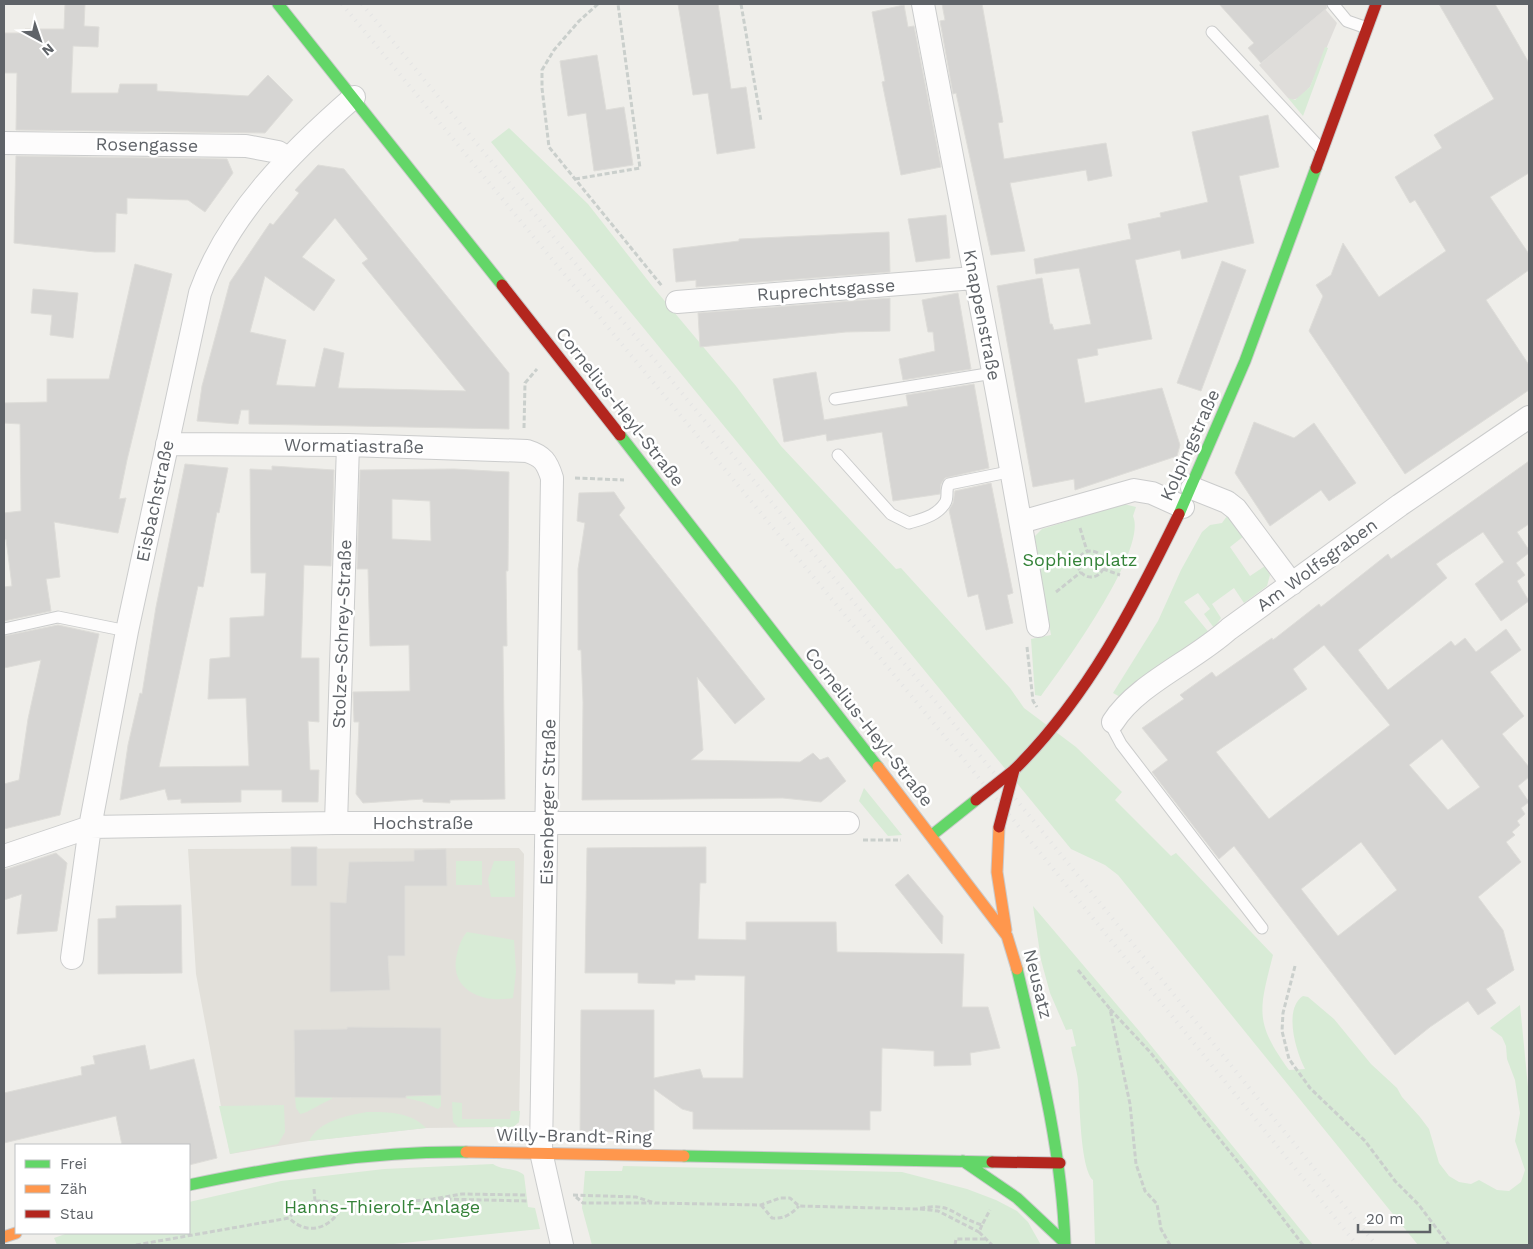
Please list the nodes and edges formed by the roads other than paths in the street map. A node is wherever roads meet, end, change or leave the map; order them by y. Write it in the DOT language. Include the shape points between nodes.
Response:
graph roads {
  1 [pos="278,4"];
  2 [pos="923,4"];
  3 [pos="1333,4"];
  4 [pos="1376,4"];
  5 [pos="1367,28"];
  6 [pos="1212,32"];
  7 [pos="354,97"];
  8 [pos="4,143"];
  9 [pos="1322,150"];
  10 [pos="288,158"];
  11 [pos="974,278"];
  12 [pos="677,302"];
  13 [pos="993,373"];
  14 [pos="835,400"];
  15 [pos="1529,417"];
  16 [pos="167,444"];
  17 [pos="348,445"];
  18 [pos="532,453"];
  19 [pos="838,455"];
  20 [pos="1013,471"];
  21 [pos="1188,497"];
  22 [pos="1021,522"];
  23 [pos="1292,584"];
  24 [pos="1038,626"];
  25 [pos="4,629"];
  26 [pos="127,631"];
  27 [pos="1113,722"];
  28 [pos="1014,770"];
  29 [pos="336,823"];
  30 [pos="848,823"];
  31 [pos="548,824"];
  32 [pos="90,827"];
  33 [pos="932,835"];
  34 [pos="4,856"];
  35 [pos="1262,928"];
  36 [pos="1007,936"];
  37 [pos="72,958"];
  38 [pos="541,1152"];
  39 [pos="962,1160"];
  40 [pos="1060,1163"];
  41 [pos="190,1185"];
  42 [pos="1065,1244"];
  43 [pos="562,1245"];
  1 -- 7 [label="main road, Cornelius-Heyl-Straße"];
  2 -- 11 [label="street, Knappenstraße"];
  3 -- 5 [label="lane" via="1347,21"];
  4 -- 5 [label="main road, Kolpingstraße"];
  5 -- 9 [label="main road, Kolpingstraße"];
  6 -- 9 [label="lane"];
  7 -- 10 [label="street, Eisbachstraße"];
  7 -- 33 [label="main road, Cornelius-Heyl-Straße"];
  8 -- 10 [label="street, Rosengasse" via="246,146 278,152"];
  9 -- 21 [label="main road, Kolpingstraße" via="1227,409"];
  10 -- 16 [label="street, Eisbachstraße" via="229,232 210,266 200,293"];
  11 -- 12 [label="street, Ruprechtsgasse"];
  11 -- 13 [label="street, Knappenstraße"];
  13 -- 14 [label="lane"];
  13 -- 20 [label="street, Knappenstraße"];
  15 -- 23 [label="street, Am Wolfsgraben"];
  16 -- 17 [label="street, Wormatiastraße"];
  16 -- 26 [label="street, Eisbachstraße"];
  17 -- 18 [label="street, Wormatiastraße"];
  17 -- 29 [label="street, Stolze-Schrey-Straße"];
  18 -- 31 [label="street, Eisenberger Straße" via="548,464 552,478"];
  19 -- 20 [label="lane" via="891,514 909,523 932,516 945,503 949,484"];
  20 -- 22 [label="street, Knappenstraße"];
  21 -- 22 [label="street" via="1134,490"];
  21 -- 23 [label="street" via="1227,502 1236,509"];
  21 -- 28 [label="main road, Kolpingstraße" via="1124,624 1089,681 1050,732"];
  22 -- 24 [label="street, Knappenstraße"];
  23 -- 27 [label="street, Am Wolfsgraben" via="1229,629 1211,646 1133,699"];
  25 -- 26 [label="lane" via="58,617"];
  26 -- 32 [label="street, Eisbachstraße"];
  27 -- 35 [label="lane" via="1121,744"];
  28 -- 33 [label="main road, Kolpingstraße, bridge"];
  28 -- 36 [label="main road, bridge" via="999,828 996,872"];
  29 -- 31 [label="street, Hochstraße"];
  29 -- 32 [label="street, Hochstraße"];
  30 -- 31 [label="street, Hochstraße"];
  31 -- 38 [label="street, Eisenberger Straße"];
  32 -- 34 [label="street, Hochstraße"];
  32 -- 37 [label="street, Eisbachstraße"];
  33 -- 36 [label="main road, Neusatz"];
  36 -- 40 [label="main road, Neusatz" via="1052,1116"];
  38 -- 39 [label="main road, Willy-Brandt-Ring"];
  38 -- 41 [label="main road, Willy-Brandt-Ring" via="413,1154 311,1163"];
  38 -- 43 [label="street, Eisenberger Straße"];
  39 -- 40 [label="main road, Willy-Brandt-Ring"];
  39 -- 42 [label="main road" via="1023,1202"];
  40 -- 42 [label="main road"];
}
